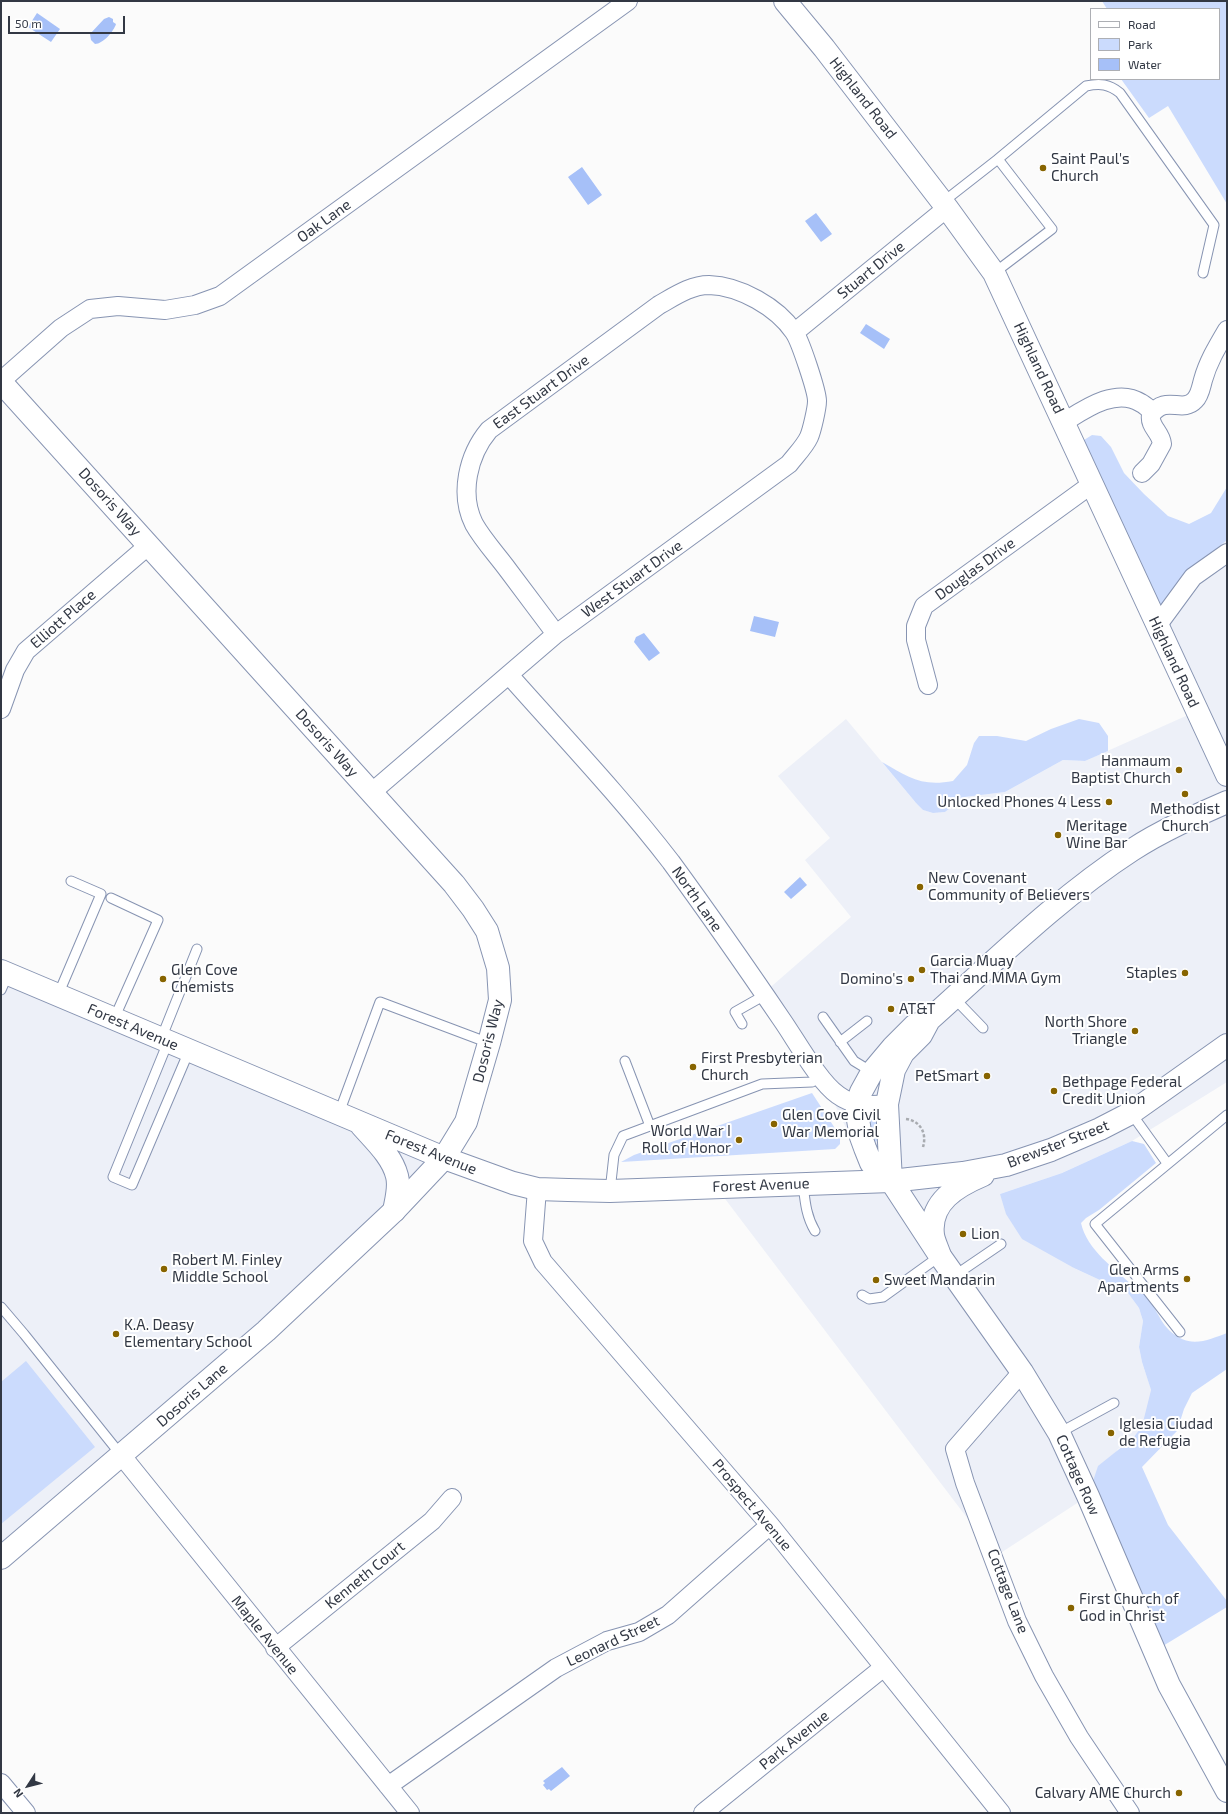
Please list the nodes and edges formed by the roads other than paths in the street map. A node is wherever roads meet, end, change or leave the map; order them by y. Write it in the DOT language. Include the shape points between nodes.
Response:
graph roads {
  1 [pos="628,1"];
  2 [pos="785,1"];
  3 [pos="998,159"];
  4 [pos="945,205"];
  5 [pos="994,273"];
  6 [pos="1203,273"];
  7 [pos="1227,330"];
  8 [pos="795,332"];
  9 [pos="1,382"];
  10 [pos="1153,412"];
  11 [pos="1064,422"];
  12 [pos="1142,473"];
  13 [pos="1092,484"];
  14 [pos="149,545"];
  15 [pos="1227,553"];
  16 [pos="1157,626"];
  17 [pos="556,634"];
  18 [pos="509,675"];
  19 [pos="928,686"];
  20 [pos="4,691"];
  21 [pos="1,709"];
  22 [pos="1227,775"];
  23 [pos="372,792"];
  24 [pos="1227,802"];
  25 [pos="71,881"];
  26 [pos="110,898"];
  27 [pos="197,949"];
  28 [pos="3,978"];
  29 [pos="58,995"];
  30 [pos="765,995"];
  31 [pos="954,998"];
  32 [pos="823,1017"];
  33 [pos="114,1019"];
  34 [pos="929,1020"];
  35 [pos="867,1021"];
  36 [pos="742,1024"];
  37 [pos="983,1028"];
  38 [pos="164,1040"];
  39 [pos="840,1042"];
  40 [pos="489,1043"];
  41 [pos="1227,1045"];
  42 [pos="189,1051"];
  43 [pos="625,1061"];
  44 [pos="872,1072"];
  45 [pos="821,1077"];
  46 [pos="857,1104"];
  47 [pos="887,1104"];
  48 [pos="339,1113"];
  49 [pos="1131,1113"];
  50 [pos="1227,1115"];
  51 [pos="359,1122"];
  52 [pos="650,1126"];
  53 [pos="444,1158"];
  54 [pos="1167,1163"];
  55 [pos="1006,1165"];
  56 [pos="891,1181"];
  57 [pos="803,1184"];
  58 [pos="537,1189"];
  59 [pos="610,1191"];
  60 [pos="394,1211"];
  61 [pos="815,1231"];
  62 [pos="1001,1244"];
  63 [pos="940,1256"];
  64 [pos="954,1276"];
  65 [pos="862,1295"];
  66 [pos="1,1308"];
  67 [pos="1180,1332"];
  68 [pos="1022,1372"];
  69 [pos="1114,1402"];
  70 [pos="1059,1433"];
  71 [pos="122,1456"];
  72 [pos="452,1498"];
  73 [pos="770,1525"];
  74 [pos="1,1558"];
  75 [pos="275,1648"];
  76 [pos="884,1668"];
  77 [pos="1,1783"];
  78 [pos="388,1786"];
  79 [pos="1227,1790"];
  80 [pos="26,1813"];
  81 [pos="410,1813"];
  82 [pos="703,1813"];
  83 [pos="1001,1813"];
  84 [pos="1130,1813"];
  1 -- 9 [label="street, Oak Lane" via="220,296 195,305 165,310 118,306 90,309 61,328"];
  2 -- 4 [label="street, Highland Road"];
  3 -- 4 [label="lane"];
  3 -- 5 [label="lane" via="1052,229"];
  3 -- 6 [label="lane" via="1086,86 1105,84 1114,88 1214,225"];
  4 -- 5 [label="street, Highland Road"];
  4 -- 8 [label="street, Stuart Drive"];
  5 -- 11 [label="street, Highland Road"];
  7 -- 10 [label="street" via="1207,366 1200,394 1196,399 1186,405 1165,404"];
  8 -- 17 [label="street, West Stuart Drive" via="817,401 809,437 790,464"];
  8 -- 17 [label="street, East Stuart Drive" via="757,299 735,289 708,285 686,290 659,304 489,430 481,439 468,469 466,490 474,524"];
  9 -- 14 [label="street, Dosoris Way"];
  10 -- 11 [label="street" via="1140,402 1112,398 1092,404"];
  10 -- 12 [label="street" via="1151,421 1162,444 1151,464"];
  11 -- 13 [label="street, Highland Road"];
  13 -- 16 [label="street, Highland Road"];
  13 -- 19 [label="street, Douglas Drive" via="924,606 916,626 916,640"];
  14 -- 20 [label="street, Elliott Place" via="26,651"];
  14 -- 23 [label="street, Dosoris Way"];
  15 -- 16 [label="street" via="1193,577"];
  16 -- 22 [label="street, Highland Road"];
  17 -- 18 [label="street, West Stuart Drive"];
  18 -- 23 [label="street, West Stuart Drive"];
  18 -- 30 [label="street, North Lane" via="670,862"];
  20 -- 21 [label="street, Elliott Place"];
  23 -- 40 [label="street, Dosoris Way" via="454,884 487,931 498,968 500,985 500,1000"];
  24 -- 31 [label="street" via="1133,849 1092,878"];
  25 -- 29 [label="lane" via="101,894"];
  26 -- 33 [label="lane" via="158,920"];
  27 -- 38 [label="lane"];
  28 -- 29 [label="street, Forest Avenue"];
  29 -- 33 [label="street, Forest Avenue"];
  30 -- 36 [label="lane" via="735,1012"];
  30 -- 45 [label="street, North Lane"];
  31 -- 34 [label="street"];
  31 -- 37 [label="lane"];
  32 -- 39 [label="lane"];
  33 -- 38 [label="street, Forest Avenue"];
  34 -- 44 [label="street" via="915,1025"];
  34 -- 47 [label="street" via="921,1035 903,1053 894,1070"];
  35 -- 39 [label="lane"];
  38 -- 42 [label="street, Forest Avenue"];
  38 -- 42 [label="lane" via="113,1177 132,1185"];
  39 -- 44 [label="lane" via="854,1061"];
  40 -- 48 [label="lane" via="380,1002"];
  40 -- 53 [label="street, Dosoris Way" via="466,1122"];
  41 -- 49 [label="street, Brewster Street"];
  42 -- 48 [label="street, Forest Avenue"];
  43 -- 52 [label="lane"];
  44 -- 46 [label="street"];
  45 -- 46 [label="street, North Lane" via="838,1095"];
  45 -- 52 [label="lane" via="812,1082 762,1084"];
  46 -- 47 [label="street, North Lane"];
  46 -- 56 [label="street, Cottage Row" via="861,1137 871,1163"];
  47 -- 56 [label="street"];
  48 -- 51 [label="street, Forest Avenue"];
  49 -- 54 [label="lane"];
  49 -- 55 [label="street, Brewster Street" via="1051,1150"];
  50 -- 54 [label="lane"];
  51 -- 53 [label="street, Forest Avenue"];
  51 -- 60 [label="street" via="391,1161 398,1177"];
  52 -- 59 [label="lane" via="623,1136 614,1155"];
  53 -- 58 [label="street, Forest Avenue" via="500,1180"];
  53 -- 60 [label="street, Dosoris Lane"];
  54 -- 67 [label="lane" via="1095,1224"];
  55 -- 56 [label="street, Brewster Street"];
  55 -- 63 [label="street" via="959,1188 939,1204 934,1219 933,1235"];
  56 -- 57 [label="street, Forest Avenue"];
  56 -- 63 [label="street, Cottage Row"];
  57 -- 59 [label="street, Forest Avenue"];
  57 -- 61 [label="lane" via="806,1210"];
  58 -- 59 [label="street, Forest Avenue"];
  58 -- 73 [label="street, Prospect Avenue" via="533,1241 543,1262"];
  60 -- 71 [label="street, Dosoris Lane" via="266,1331"];
  62 -- 64 [label="lane"];
  63 -- 64 [label="street, Cottage Row"];
  63 -- 65 [label="lane" via="883,1297 869,1299"];
  64 -- 68 [label="street, Cottage Row"];
  66 -- 71 [label="lane"];
  68 -- 70 [label="street, Cottage Row"];
  68 -- 84 [label="street, Cottage Lane" via="955,1449 965,1483 1017,1621 1044,1676 1079,1737"];
  69 -- 70 [label="lane"];
  70 -- 79 [label="street, Cottage Row" via="1162,1672"];
  71 -- 74 [label="street, Dosoris Lane"];
  71 -- 75 [label="street, Maple Avenue"];
  72 -- 75 [label="street, Kenneth Court" via="432,1521"];
  73 -- 76 [label="street, Prospect Avenue"];
  73 -- 78 [label="street, Leonard Street" via="668,1615 639,1632 607,1642 556,1668"];
  75 -- 78 [label="street, Maple Avenue"];
  76 -- 82 [label="street, Park Avenue"];
  76 -- 83 [label="street, Prospect Avenue"];
  77 -- 80 [label="street"];
  78 -- 81 [label="street, Maple Avenue"];
}
